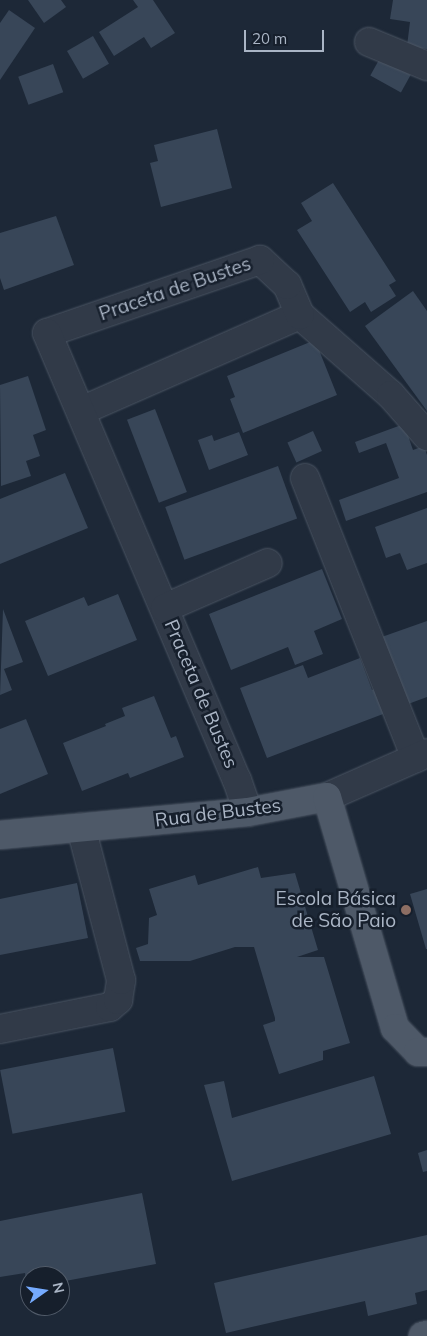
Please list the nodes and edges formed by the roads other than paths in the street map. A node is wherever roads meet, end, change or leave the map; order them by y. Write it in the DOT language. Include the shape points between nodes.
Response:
graph roads {
  1 [pos="369,42"];
  2 [pos="427,66"];
  3 [pos="300,315"];
  4 [pos="81,411"];
  5 [pos="427,436"];
  6 [pos="305,478"];
  7 [pos="268,563"];
  8 [pos="165,608"];
  9 [pos="421,756"];
  10 [pos="327,798"];
  11 [pos="248,812"];
  12 [pos="81,827"];
  13 [pos="0,835"];
  14 [pos="0,1029"];
  15 [pos="427,1052"];
  16 [pos="427,1335"];
  17 [pos="422,1336"];
  1 -- 2 [label="street"];
  3 -- 4 [label="street"];
  3 -- 4 [label="street, Praceta de Bustes" via="287,285 260,260 47,333"];
  3 -- 5 [label="street" via="391,395"];
  4 -- 8 [label="street, Praceta de Bustes"];
  6 -- 9 [label="street"];
  7 -- 8 [label="street"];
  8 -- 11 [label="street, Praceta de Bustes" via="238,780"];
  9 -- 10 [label="street, Rua de Bustes"];
  10 -- 11 [label="main road, Rua de Bustes"];
  10 -- 15 [label="main road" via="395,1028 418,1052"];
  11 -- 12 [label="main road, Rua de Bustes"];
  12 -- 13 [label="main road, Rua de Bustes"];
  12 -- 14 [label="street" via="120,980 118,1000 110,1007"];
  16 -- 17 [label="main road"];
}
